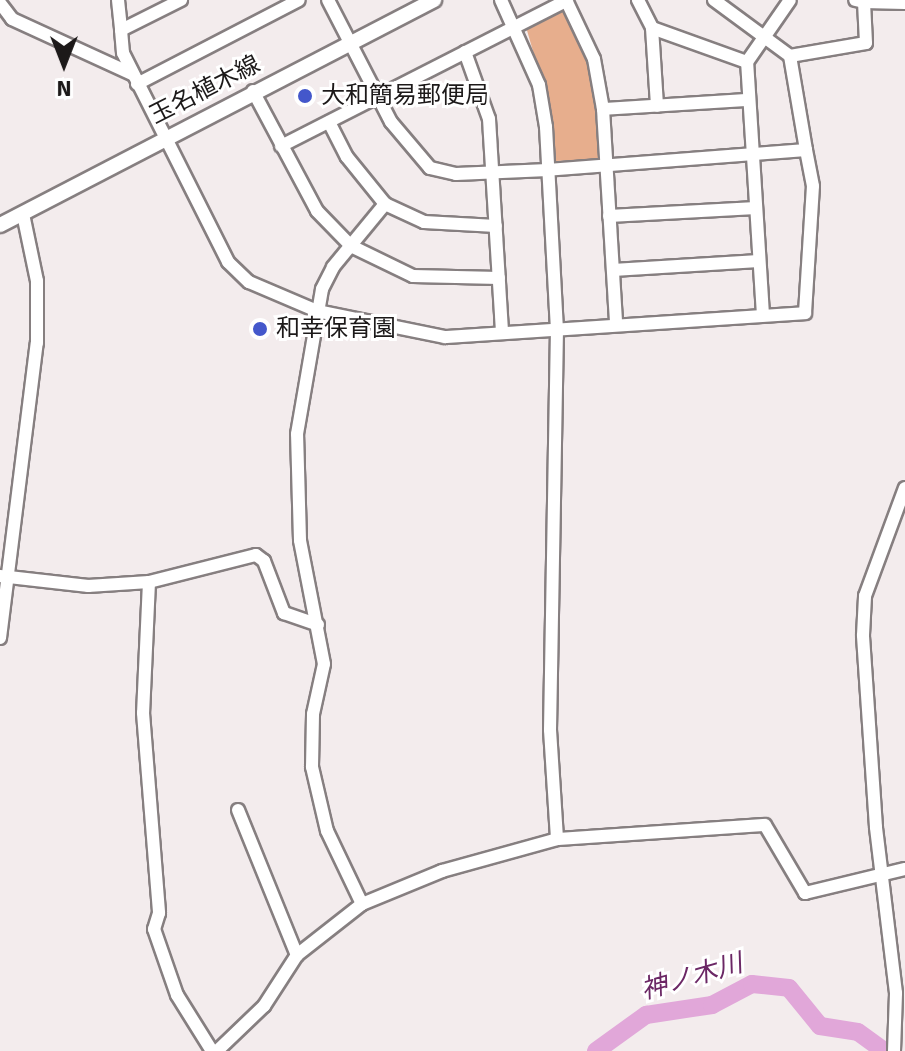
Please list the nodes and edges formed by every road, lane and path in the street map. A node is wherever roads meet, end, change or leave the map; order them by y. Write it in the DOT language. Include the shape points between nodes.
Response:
graph roads {
  1 [pos="118,0"];
  2 [pos="181,0"];
  3 [pos="299,0"];
  4 [pos="328,0"];
  5 [pos="434,0"];
  6 [pos="501,0"];
  7 [pos="566,0"];
  8 [pos="638,0"];
  9 [pos="714,0"];
  10 [pos="790,0"];
  11 [pos="859,1"];
  12 [pos="0,3"];
  13 [pos="905,3"];
  14 [pos="515,27"];
  15 [pos="652,28"];
  16 [pos="121,30"];
  17 [pos="765,36"];
  18 [pos="349,43"];
  19 [pos="465,52"];
  20 [pos="790,56"];
  21 [pos="747,62"];
  22 [pos="134,79"];
  23 [pos="253,91"];
  24 [pos="378,97"];
  25 [pos="748,100"];
  26 [pos="657,106"];
  27 [pos="603,109"];
  28 [pos="329,122"];
  29 [pos="163,136"];
  30 [pos="281,146"];
  31 [pos="806,150"];
  32 [pos="753,154"];
  33 [pos="606,166"];
  34 [pos="548,170"];
  35 [pos="492,172"];
  36 [pos="385,204"];
  37 [pos="756,208"];
  38 [pos="23,214"];
  39 [pos="609,216"];
  40 [pos="0,225"];
  41 [pos="496,226"];
  42 [pos="351,246"];
  43 [pos="759,261"];
  44 [pos="613,270"];
  45 [pos="499,278"];
  46 [pos="317,311"];
  47 [pos="763,315"];
  48 [pos="616,324"];
  49 [pos="557,329"];
  50 [pos="502,333"];
  51 [pos="905,488"];
  52 [pos="2,576"];
  53 [pos="149,582"];
  54 [pos="318,625"];
  55 [pos="0,638"];
  56 [pos="238,810"];
  57 [pos="557,839"];
  58 [pos="905,869"];
  59 [pos="883,874"];
  60 [pos="362,904"];
  61 [pos="297,955"];
  62 [pos="894,1046"];
  63 [pos="215,1051"];
  1 -- 16 [label="street"];
  2 -- 16 [label="street"];
  3 -- 22 [label="street"];
  4 -- 18 [label="street"];
  5 -- 18 [label="main road, 玉名植木線"];
  6 -- 14 [label="street"];
  7 -- 14 [label="street"];
  7 -- 27 [label="street" via="594,59"];
  8 -- 15 [label="street"];
  9 -- 17 [label="street"];
  10 -- 17 [label="street"];
  11 -- 13 [label="street"];
  11 -- 20 [label="street" via="866,43"];
  12 -- 22 [label="street" via="12,19"];
  14 -- 19 [label="street"];
  14 -- 34 [label="street" via="539,85"];
  15 -- 21 [label="street"];
  15 -- 26 [label="street"];
  16 -- 22 [label="street"];
  17 -- 20 [label="street"];
  17 -- 21 [label="street"];
  18 -- 23 [label="main road, 玉名植木線"];
  18 -- 24 [label="street"];
  19 -- 24 [label="street"];
  19 -- 35 [label="street" via="489,119"];
  20 -- 31 [label="street"];
  21 -- 25 [label="street"];
  22 -- 29 [label="street"];
  23 -- 29 [label="main road, 玉名植木線"];
  23 -- 30 [label="street"];
  24 -- 28 [label="street"];
  24 -- 35 [label="street" via="408,148 430,168"];
  25 -- 26 [label="street"];
  25 -- 32 [label="street"];
  26 -- 27 [label="street"];
  27 -- 33 [label="street"];
  28 -- 30 [label="street"];
  28 -- 36 [label="street" via="347,157"];
  29 -- 38 [label="main road, 玉名植木線"];
  29 -- 46 [label="street" via="228,262 249,282"];
  30 -- 42 [label="street" via="317,211"];
  31 -- 32 [label="street"];
  31 -- 47 [label="street" via="813,186 805,313"];
  32 -- 33 [label="street"];
  32 -- 37 [label="street"];
  33 -- 34 [label="street"];
  33 -- 39 [label="street"];
  34 -- 35 [label="street"];
  34 -- 49 [label="street"];
  35 -- 41 [label="street"];
  36 -- 41 [label="street" via="424,222"];
  36 -- 42 [label="street"];
  37 -- 39 [label="street"];
  37 -- 43 [label="street"];
  38 -- 40 [label="main road, 玉名植木線"];
  38 -- 52 [label="street" via="37,281 37,343"];
  39 -- 44 [label="street"];
  41 -- 45 [label="street"];
  42 -- 45 [label="street" via="392,270 433,280"];
  42 -- 46 [label="street" via="333,267"];
  43 -- 44 [label="street"];
  43 -- 47 [label="street"];
  44 -- 48 [label="street"];
  45 -- 50 [label="street"];
  46 -- 50 [label="street" via="445,337"];
  46 -- 54 [label="street" via="297,434 296,500 304,581"];
  47 -- 48 [label="street"];
  48 -- 49 [label="street"];
  49 -- 50 [label="street"];
  49 -- 57 [label="street" via="550,730"];
  51 -- 59 [label="street" via="865,596 863,635"];
  52 -- 53 [label="street" via="88,586"];
  52 -- 55 [label="street"];
  53 -- 54 [label="street" via="256,555 264,561 284,613"];
  53 -- 63 [label="street" via="143,713 159,913 154,929 177,995"];
  54 -- 60 [label="street" via="324,664 313,714 312,767 327,831"];
  56 -- 61 [label="street"];
  57 -- 59 [label="street" via="765,825 805,893"];
  57 -- 60 [label="street" via="442,871"];
  58 -- 59 [label="street"];
  59 -- 62 [label="street" via="896,993"];
  60 -- 61 [label="street"];
  61 -- 63 [label="street" via="264,1006"];
}
